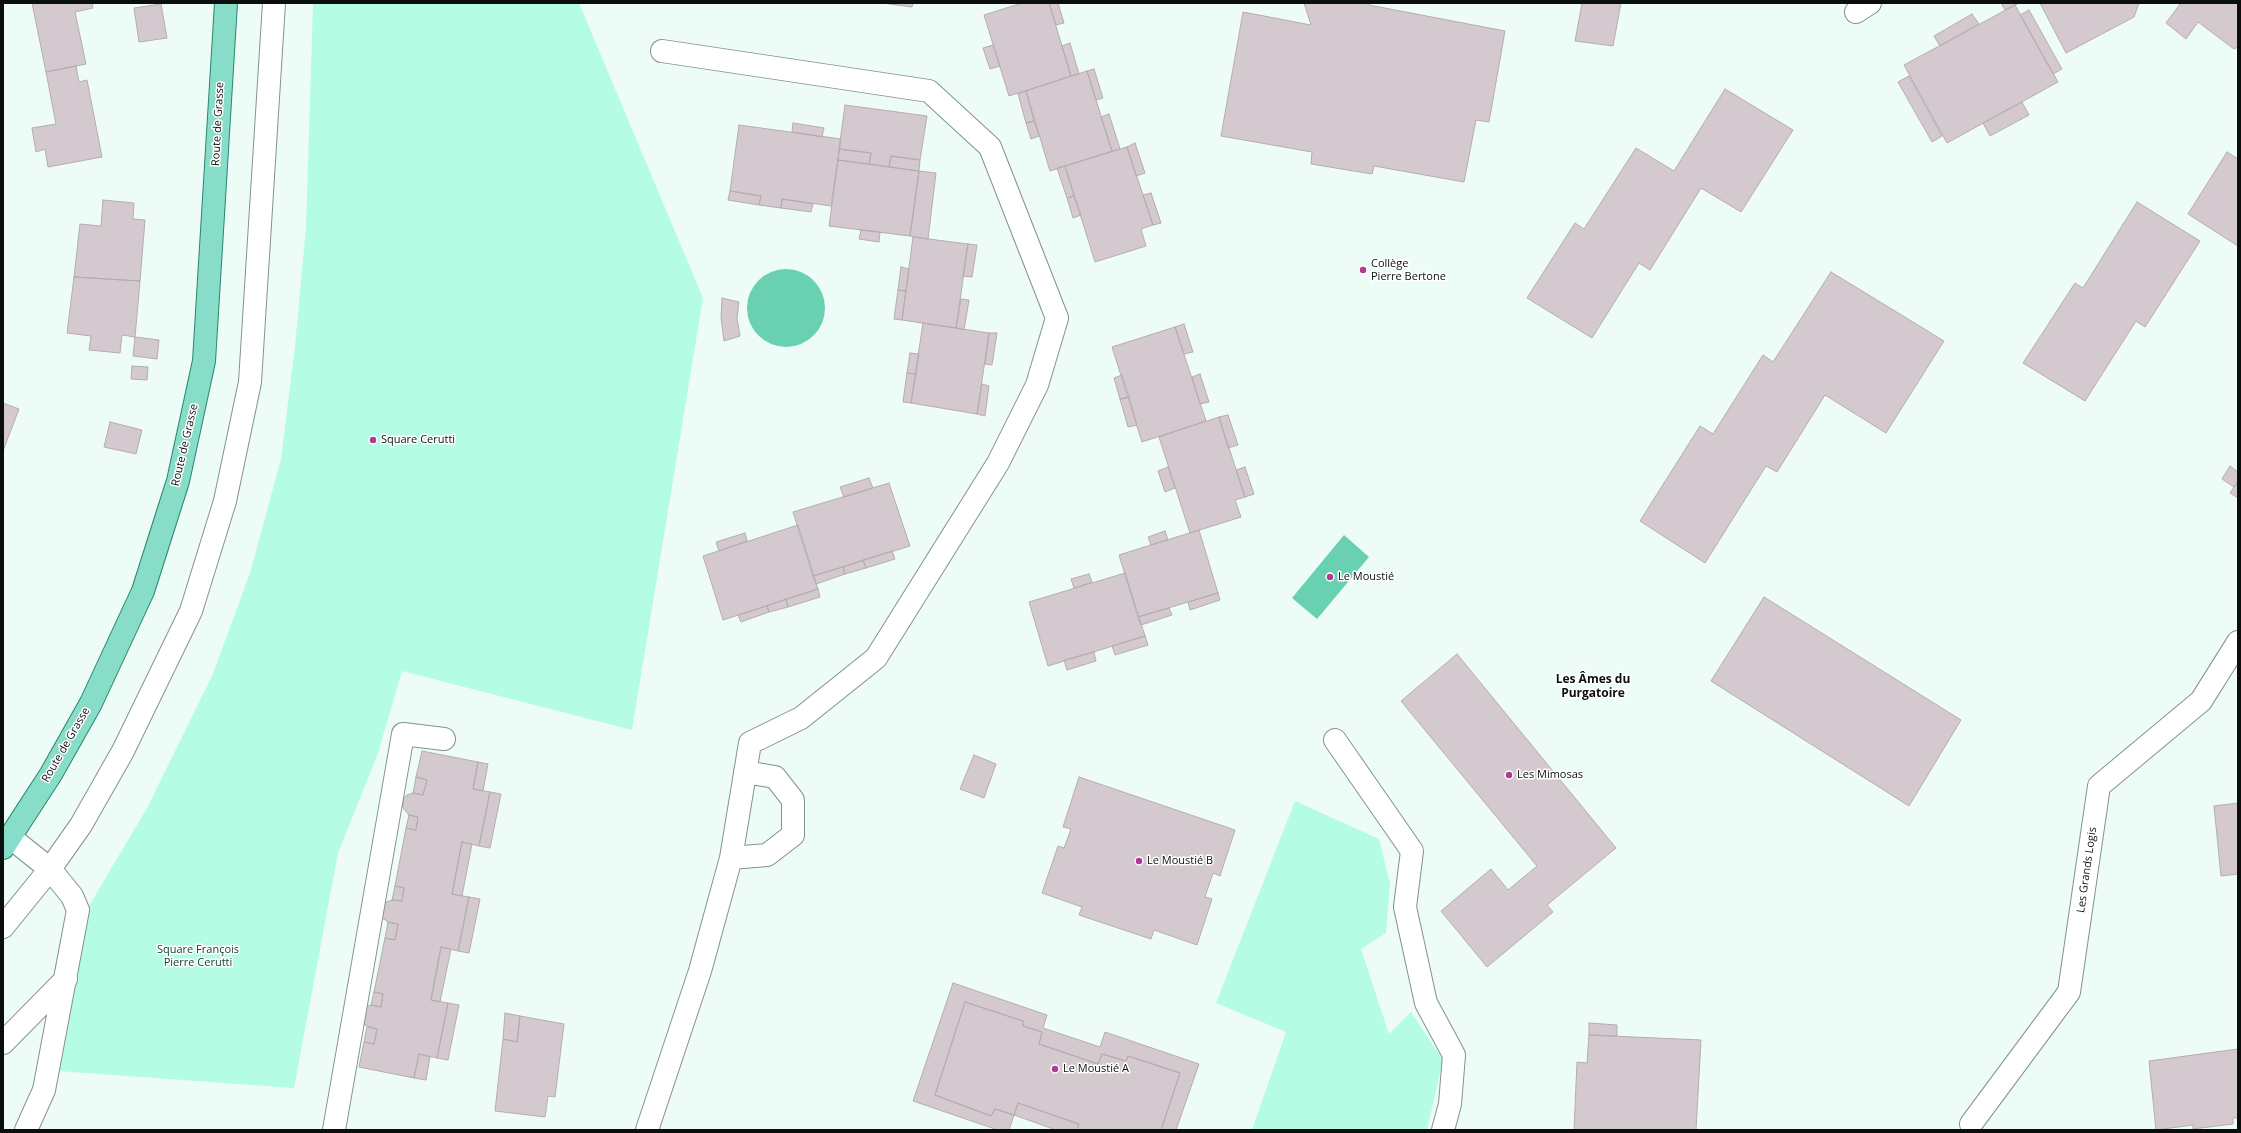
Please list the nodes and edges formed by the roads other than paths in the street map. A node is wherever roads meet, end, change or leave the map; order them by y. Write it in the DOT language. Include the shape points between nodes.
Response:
graph roads {
  1 [pos="226,3"];
  2 [pos="274,3"];
  3 [pos="662,51"];
  4 [pos="2238,642"];
  5 [pos="444,739"];
  6 [pos="1336,740"];
  7 [pos="745,772"];
  8 [pos="7,843"];
  9 [pos="731,858"];
  10 [pos="50,869"];
  11 [pos="3,926"];
  12 [pos="66,979"];
  13 [pos="3,1043"];
  14 [pos="1971,1124"];
  15 [pos="26,1130"];
  16 [pos="334,1130"];
  17 [pos="647,1130"];
  18 [pos="1443,1130"];
  1 -- 8 [label="main road, Route de Grasse" via="204,362 178,481 143,592 91,702 51,774"];
  2 -- 10 [label="street" via="250,382 225,501 191,611 123,751 92,808"];
  3 -- 7 [label="street" via="929,91 990,147 1056,318 1037,385 998,463 876,658 801,718 750,743"];
  4 -- 14 [label="street, Les Grands Logis" via="2201,701 2099,786 2069,992"];
  5 -- 16 [label="street" via="403,734"];
  6 -- 18 [label="street" via="1412,851 1404,907 1426,1003 1454,1055 1450,1104"];
  7 -- 9 [label="street"];
  7 -- 9 [label="street" via="775,777 793,800 793,835 767,855"];
  8 -- 10 [label="street"];
  9 -- 17 [label="street" via="700,972"];
  10 -- 11 [label="street"];
  10 -- 12 [label="street" via="72,896 78,910"];
  12 -- 13 [label="street"];
  12 -- 15 [label="street" via="44,1090"];
}
